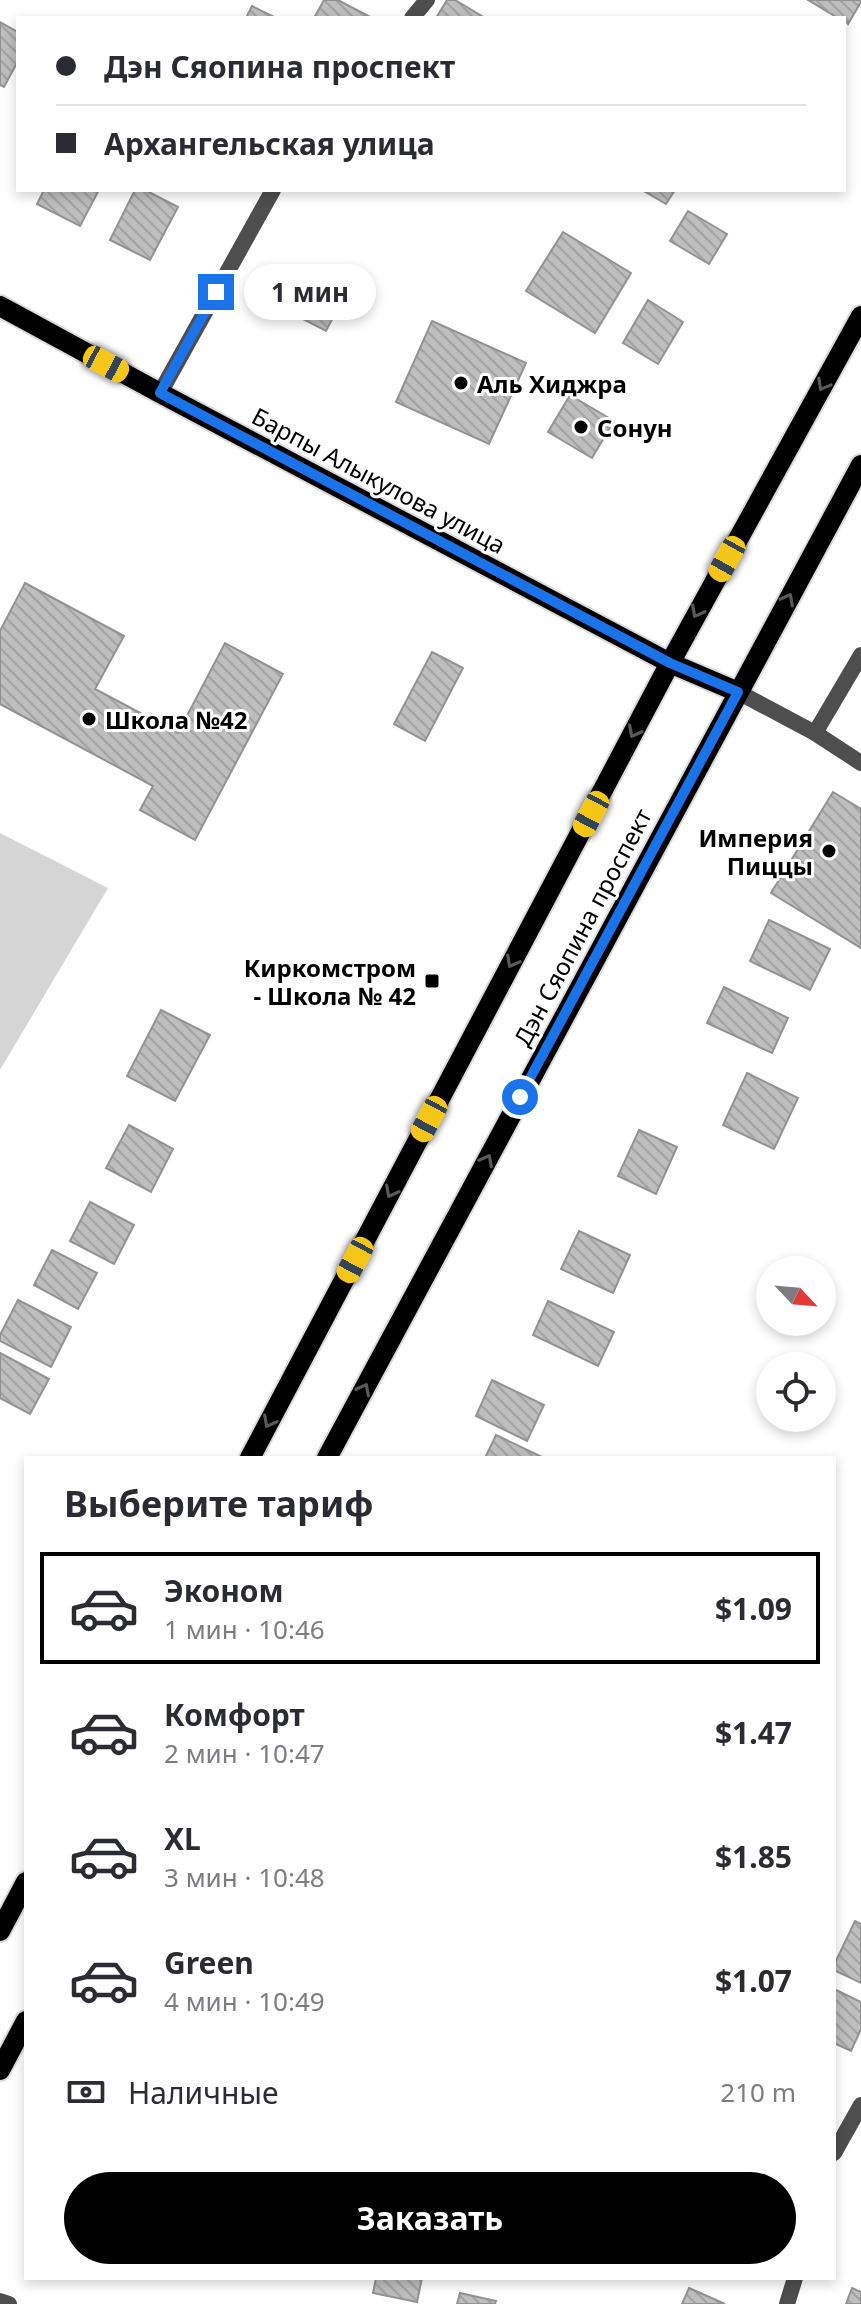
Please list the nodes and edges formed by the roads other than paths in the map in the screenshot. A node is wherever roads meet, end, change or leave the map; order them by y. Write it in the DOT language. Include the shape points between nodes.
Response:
graph roads {
  1 [pos="427,0"];
  2 [pos="414,16"];
  3 [pos="272,192"];
  4 [pos="0,306"];
  5 [pos="861,316"];
  6 [pos="160,393"];
  7 [pos="861,465"];
  8 [pos="861,655"];
  9 [pos="670,663"];
  10 [pos="738,692"];
  11 [pos="815,733"];
  12 [pos="861,763"];
  13 [pos="251,1456"];
  14 [pos="328,1456"];
  15 [pos="24,1886"];
  16 [pos="0,1931"];
  17 [pos="24,2025"];
  18 [pos="0,2070"];
  19 [pos="861,2105"];
  20 [pos="836,2149"];
  21 [pos="794,2280"];
  22 [pos="0,2301"];
  23 [pos="9,2304"];
  24 [pos="787,2304"];
  1 -- 2 [label="street"];
  3 -- 6 [label="street"];
  4 -- 6 [label="main road, Барпы Алыкулова улица"];
  5 -- 9 [label="main road, Дэн Сяопина проспект, one-way"];
  6 -- 9 [label="main road, Барпы Алыкулова улица"];
  10 -- 7 [label="main road, Дэн Сяопина проспект, one-way"];
  8 -- 11 [label="street"];
  9 -- 10 [label="main road, Барпы Алыкулова улица"];
  9 -- 13 [label="main road, Дэн Сяопина проспект, one-way"];
  10 -- 11 [label="street"];
  14 -- 10 [label="main road, Дэн Сяопина проспект, one-way"];
  11 -- 12 [label="street"];
  15 -- 16 [label="main road"];
  17 -- 18 [label="main road"];
  19 -- 20 [label="street"];
  21 -- 24 [label="street"];
  22 -- 23 [label="street"];
}
